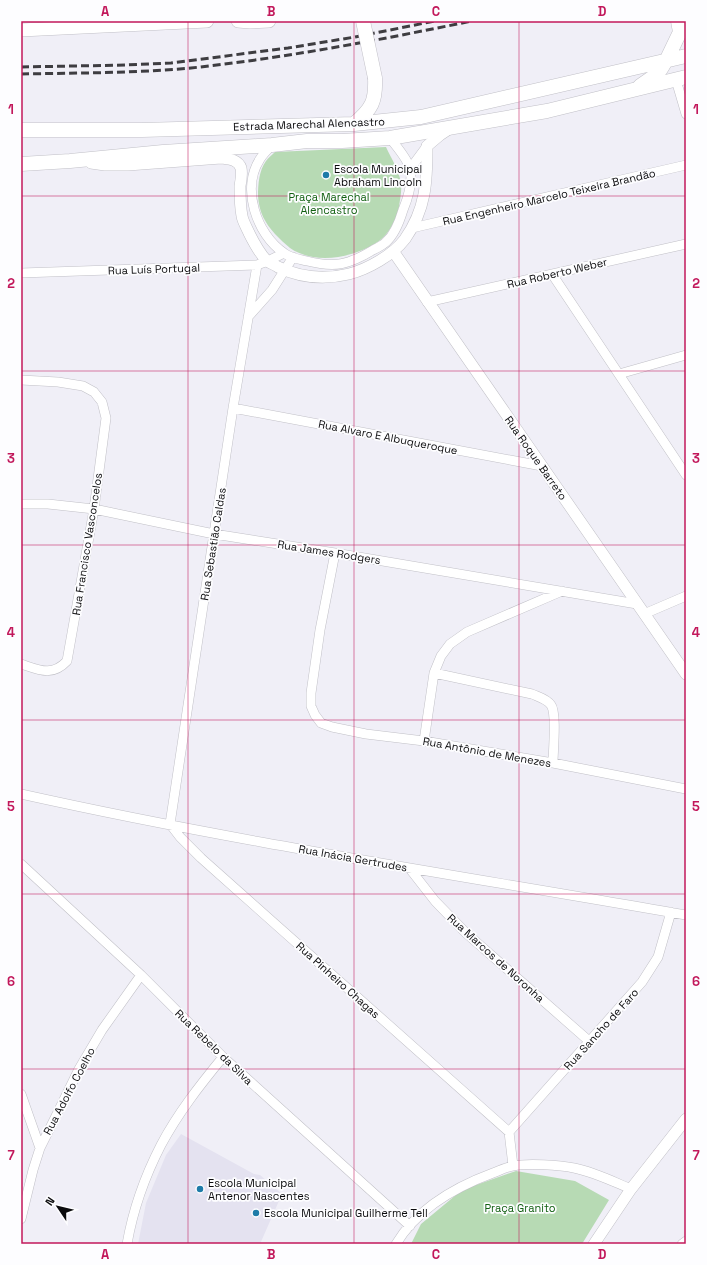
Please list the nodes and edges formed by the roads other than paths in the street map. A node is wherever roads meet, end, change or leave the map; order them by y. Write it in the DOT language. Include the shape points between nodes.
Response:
graph roads {
  1 [pos="207,21"];
  2 [pos="238,21"];
  3 [pos="269,21"];
  4 [pos="363,21"];
  5 [pos="680,29"];
  6 [pos="21,30"];
  7 [pos="686,56"];
  8 [pos="667,59"];
  9 [pos="681,79"];
  10 [pos="629,92"];
  11 [pos="683,96"];
  12 [pos="686,114"];
  13 [pos="354,124"];
  14 [pos="450,129"];
  15 [pos="21,130"];
  16 [pos="390,138"];
  17 [pos="272,145"];
  18 [pos="426,146"];
  19 [pos="70,161"];
  20 [pos="21,164"];
  21 [pos="686,166"];
  22 [pos="410,169"];
  23 [pos="412,228"];
  24 [pos="686,244"];
  25 [pos="390,246"];
  26 [pos="289,255"];
  27 [pos="268,261"];
  28 [pos="257,265"];
  29 [pos="285,270"];
  30 [pos="21,273"];
  31 [pos="552,274"];
  32 [pos="427,302"];
  33 [pos="248,317"];
  34 [pos="686,355"];
  35 [pos="619,374"];
  36 [pos="21,380"];
  37 [pos="234,408"];
  38 [pos="542,466"];
  39 [pos="685,471"];
  40 [pos="21,504"];
  41 [pos="94,509"];
  42 [pos="214,534"];
  43 [pos="335,553"];
  44 [pos="562,591"];
  45 [pos="686,596"];
  46 [pos="637,604"];
  47 [pos="644,614"];
  48 [pos="21,664"];
  49 [pos="434,672"];
  50 [pos="686,674"];
  51 [pos="424,741"];
  52 [pos="553,763"];
  53 [pos="686,789"];
  54 [pos="21,794"];
  55 [pos="170,824"];
  56 [pos="21,864"];
  57 [pos="410,868"];
  58 [pos="671,912"];
  59 [pos="686,915"];
  60 [pos="141,975"];
  61 [pos="589,1041"];
  62 [pos="222,1057"];
  63 [pos="21,1094"];
  64 [pos="686,1119"];
  65 [pos="509,1132"];
  66 [pos="40,1148"];
  67 [pos="513,1166"];
  68 [pos="631,1189"];
  69 [pos="21,1219"];
  70 [pos="410,1226"];
  71 [pos="686,1241"];
  72 [pos="128,1244"];
  73 [pos="396,1244"];
  74 [pos="594,1244"];
  75 [pos="682,1244"];
  1 -- 6 [label="main road"];
  2 -- 3 [label="main road"];
  4 -- 13 [label="main road, bridge" via="376,92 369,109"];
  5 -- 8 [label="main road"];
  7 -- 8 [label="main road, Estrada Marechal Alencastro"];
  8 -- 10 [label="main road" via="653,77"];
  8 -- 13 [label="main road, Estrada Marechal Alencastro" via="420,117"];
  9 -- 10 [label="main road, Estrada Marechal Alencastro"];
  9 -- 11 [label="street"];
  10 -- 14 [label="main road, Estrada Marechal Alencastro" via="547,112"];
  11 -- 12 [label="street"];
  13 -- 15 [label="main road, Estrada Marechal Alencastro" via="142,130"];
  14 -- 16 [label="main road, Estrada Marechal Alencastro"];
  14 -- 18 [label="street"];
  16 -- 17 [label="main road, Estrada Marechal Alencastro"];
  16 -- 22 [label="street"];
  17 -- 19 [label="main road, Estrada Marechal Alencastro"];
  17 -- 26 [label="street" via="260,159 254,174 254,209 268,238"];
  18 -- 22 [label="street"];
  18 -- 23 [label="street" via="424,198"];
  19 -- 20 [label="main road, Estrada Marechal Alencastro"];
  19 -- 27 [label="street, Estrada Marechal Alencastro" via="105,165 221,158 236,161 241,168 242,218 257,249"];
  21 -- 23 [label="street, Rua Engenheiro Marcelo Teixeira Brandão"];
  22 -- 25 [label="street" via="406,203"];
  23 -- 25 [label="street" via="403,241"];
  24 -- 31 [label="street, Rua Roberto Weber"];
  25 -- 26 [label="street" via="339,265 323,264"];
  25 -- 29 [label="street" via="369,267 336,276 303,276"];
  25 -- 32 [label="street, Rua Roque Barreto"];
  26 -- 27 [label="street, Rua Luís Portugal"];
  26 -- 29 [label="street"];
  27 -- 28 [label="street, Rua Luís Portugal"];
  27 -- 29 [label="street"];
  28 -- 30 [label="street, Rua Luís Portugal"];
  28 -- 33 [label="street, Rua Sebastião Caldas"];
  29 -- 33 [label="street"];
  31 -- 32 [label="street, Rua Roberto Weber"];
  31 -- 35 [label="street"];
  32 -- 38 [label="street, Rua Roque Barreto"];
  33 -- 37 [label="street, Rua Sebastião Caldas"];
  34 -- 35 [label="street"];
  35 -- 39 [label="street"];
  36 -- 41 [label="street, Rua Francisco Vasconcelos" via="83,386 94,392 102,402 106,418"];
  37 -- 38 [label="street, Rua Alvaro E Albuqueroque"];
  37 -- 42 [label="street, Rua Sebastião Caldas"];
  38 -- 46 [label="street, Rua Roque Barreto"];
  40 -- 41 [label="street, Rua James Rodgers"];
  41 -- 42 [label="street, Rua James Rodgers"];
  41 -- 48 [label="street, Rua Francisco Vasconcelos" via="67,661 62,668 47,672"];
  42 -- 43 [label="street, Rua James Rodgers"];
  42 -- 55 [label="street, Rua Sebastião Caldas"];
  43 -- 44 [label="street, Rua James Rodgers"];
  43 -- 51 [label="street, Rua Antônio de Menezes" via="311,693 311,706 315,715 321,723 332,727"];
  44 -- 46 [label="street, Rua James Rodgers"];
  44 -- 49 [label="street" via="467,632 450,644"];
  45 -- 47 [label="street"];
  46 -- 47 [label="street, Rua Roque Barreto"];
  47 -- 50 [label="street, Rua Roque Barreto"];
  49 -- 51 [label="street"];
  49 -- 52 [label="street" via="544,699 552,706 554,716"];
  51 -- 52 [label="street, Rua Antônio de Menezes"];
  52 -- 53 [label="street, Rua Antônio de Menezes"];
  54 -- 55 [label="street, Rua Inácia Gertrudes"];
  55 -- 57 [label="street, Rua Inácia Gertrudes"];
  55 -- 65 [label="street, Rua Pinheiro Chagas" via="201,858"];
  56 -- 60 [label="street, Rua Rebelo da Silva"];
  57 -- 58 [label="street, Rua Inácia Gertrudes"];
  57 -- 61 [label="street, Rua Marcos de Noronha" via="435,901 466,933"];
  58 -- 59 [label="street, Rua Inácia Gertrudes"];
  58 -- 61 [label="street, Rua Sancho de Faro" via="658,957 642,982"];
  60 -- 62 [label="street, Rua Rebelo da Silva"];
  60 -- 66 [label="street, Rua Adolfo Coelho" via="102,1030"];
  61 -- 65 [label="street, Rua Sancho de Faro"];
  62 -- 70 [label="street, Rua Rebelo da Silva"];
  62 -- 72 [label="street" via="184,1107 161,1146 143,1185 130,1228"];
  63 -- 66 [label="street"];
  64 -- 68 [label="street"];
  65 -- 67 [label="street"];
  66 -- 69 [label="street, Rua Adolfo Coelho"];
  67 -- 68 [label="street" via="572,1168 591,1172"];
  67 -- 70 [label="street" via="466,1184 446,1195"];
  68 -- 74 [label="street"];
  70 -- 73 [label="street"];
  71 -- 75 [label="street"];
}
